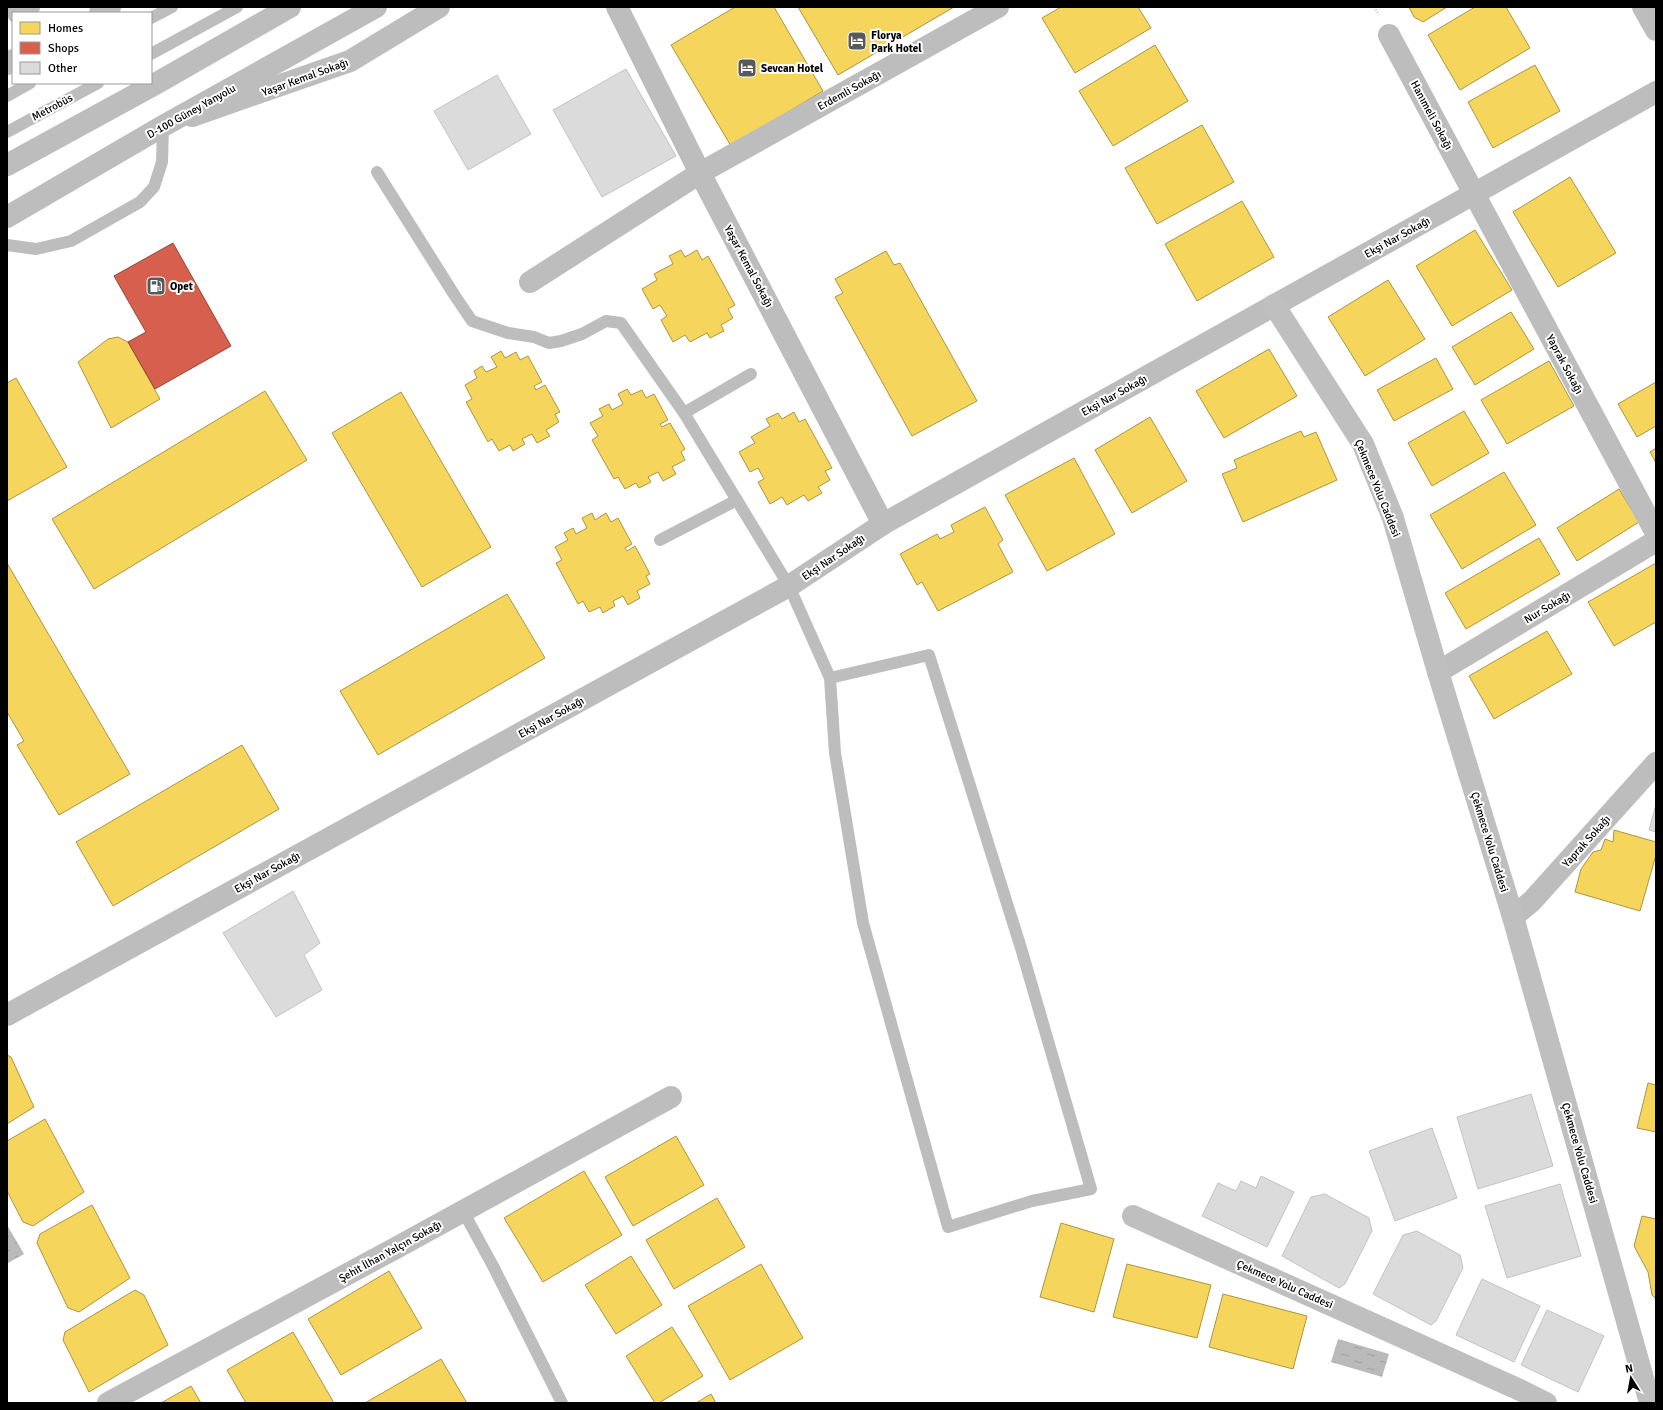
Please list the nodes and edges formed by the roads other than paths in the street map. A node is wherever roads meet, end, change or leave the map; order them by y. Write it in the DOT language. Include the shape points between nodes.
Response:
graph roads {
  1 [pos="29,7"];
  2 [pos="172,7"];
  3 [pos="237,7"];
  4 [pos="290,7"];
  5 [pos="376,7"];
  6 [pos="438,7"];
  7 [pos="617,7"];
  8 [pos="998,7"];
  9 [pos="1643,7"];
  10 [pos="20,12"];
  11 [pos="152,17"];
  12 [pos="1656,30"];
  13 [pos="1389,35"];
  14 [pos="152,53"];
  15 [pos="28,84"];
  16 [pos="96,84"];
  17 [pos="1656,92"];
  18 [pos="7,96"];
  19 [pos="163,126"];
  20 [pos="7,132"];
  21 [pos="7,165"];
  22 [pos="378,172"];
  23 [pos="700,174"];
  24 [pos="1474,194"];
  25 [pos="7,217"];
  26 [pos="7,245"];
  27 [pos="530,282"];
  28 [pos="1274,305"];
  29 [pos="751,374"];
  30 [pos="684,413"];
  31 [pos="737,500"];
  32 [pos="883,524"];
  33 [pos="1656,533"];
  34 [pos="660,540"];
  35 [pos="1656,541"];
  36 [pos="789,586"];
  37 [pos="1438,672"];
  38 [pos="830,678"];
  39 [pos="1656,763"];
  40 [pos="1513,916"];
  41 [pos="7,1015"];
  42 [pos="672,1097"];
  43 [pos="463,1211"];
  44 [pos="1133,1216"];
  45 [pos="108,1403"];
  46 [pos="562,1403"];
  47 [pos="1546,1403"];
  48 [pos="1650,1403"];
  1 -- 10 [label="main road"];
  2 -- 11 [label="lane"];
  3 -- 14 [label="lane"];
  4 -- 21 [label="main road"];
  5 -- 19 [label="main road, D-100 Güney Yanyolu"];
  6 -- 19 [label="main road, Yaşar Kemal Sokağı" via="350,61"];
  7 -- 23 [label="main road, Yaşar Kemal Sokağı"];
  8 -- 23 [label="main road, Erdemli Sokağı"];
  9 -- 12 [label="main road"];
  13 -- 24 [label="main road, Hanımeli Sokağı"];
  15 -- 18 [label="lane"];
  16 -- 20 [label="lane, Metrobüs"];
  17 -- 24 [label="main road, Ekşi Nar Sokağı"];
  19 -- 25 [label="main road, D-100 Güney Yanyolu"];
  19 -- 26 [label="lane" via="162,162 154,187 140,202 70,241 36,249"];
  22 -- 30 [label="lane" via="472,321 508,333 549,342 582,334 606,321 621,323"];
  23 -- 27 [label="main road, Erdemli Sokağı"];
  23 -- 32 [label="main road, Yaşar Kemal Sokağı"];
  24 -- 28 [label="main road, Ekşi Nar Sokağı"];
  24 -- 33 [label="main road, Yaprak Sokağı"];
  28 -- 32 [label="main road, Ekşi Nar Sokağı"];
  28 -- 37 [label="main road, Çekmece Yolu Caddesi" via="1362,444 1393,518"];
  29 -- 30 [label="lane"];
  30 -- 31 [label="lane"];
  31 -- 34 [label="lane"];
  31 -- 36 [label="lane"];
  32 -- 36 [label="main road, Ekşi Nar Sokağı"];
  35 -- 37 [label="main road, Nur Sokağı"];
  36 -- 38 [label="lane"];
  36 -- 41 [label="main road, Ekşi Nar Sokağı"];
  37 -- 40 [label="main road, Çekmece Yolu Caddesi"];
  38 -- 38 [label="lane" via="835,753 863,923 948,1227 1032,1201 1091,1189 1021,948 929,655"];
  39 -- 40 [label="main road, Yaprak Sokağı" via="1532,901"];
  40 -- 48 [label="main road, Çekmece Yolu Caddesi"];
  42 -- 43 [label="main road, Şehit İlhan Yalçın Sokağı"];
  43 -- 45 [label="main road, Şehit İlhan Yalçın Sokağı"];
  43 -- 46 [label="lane"];
  44 -- 47 [label="main road, Çekmece Yolu Caddesi"];
}
